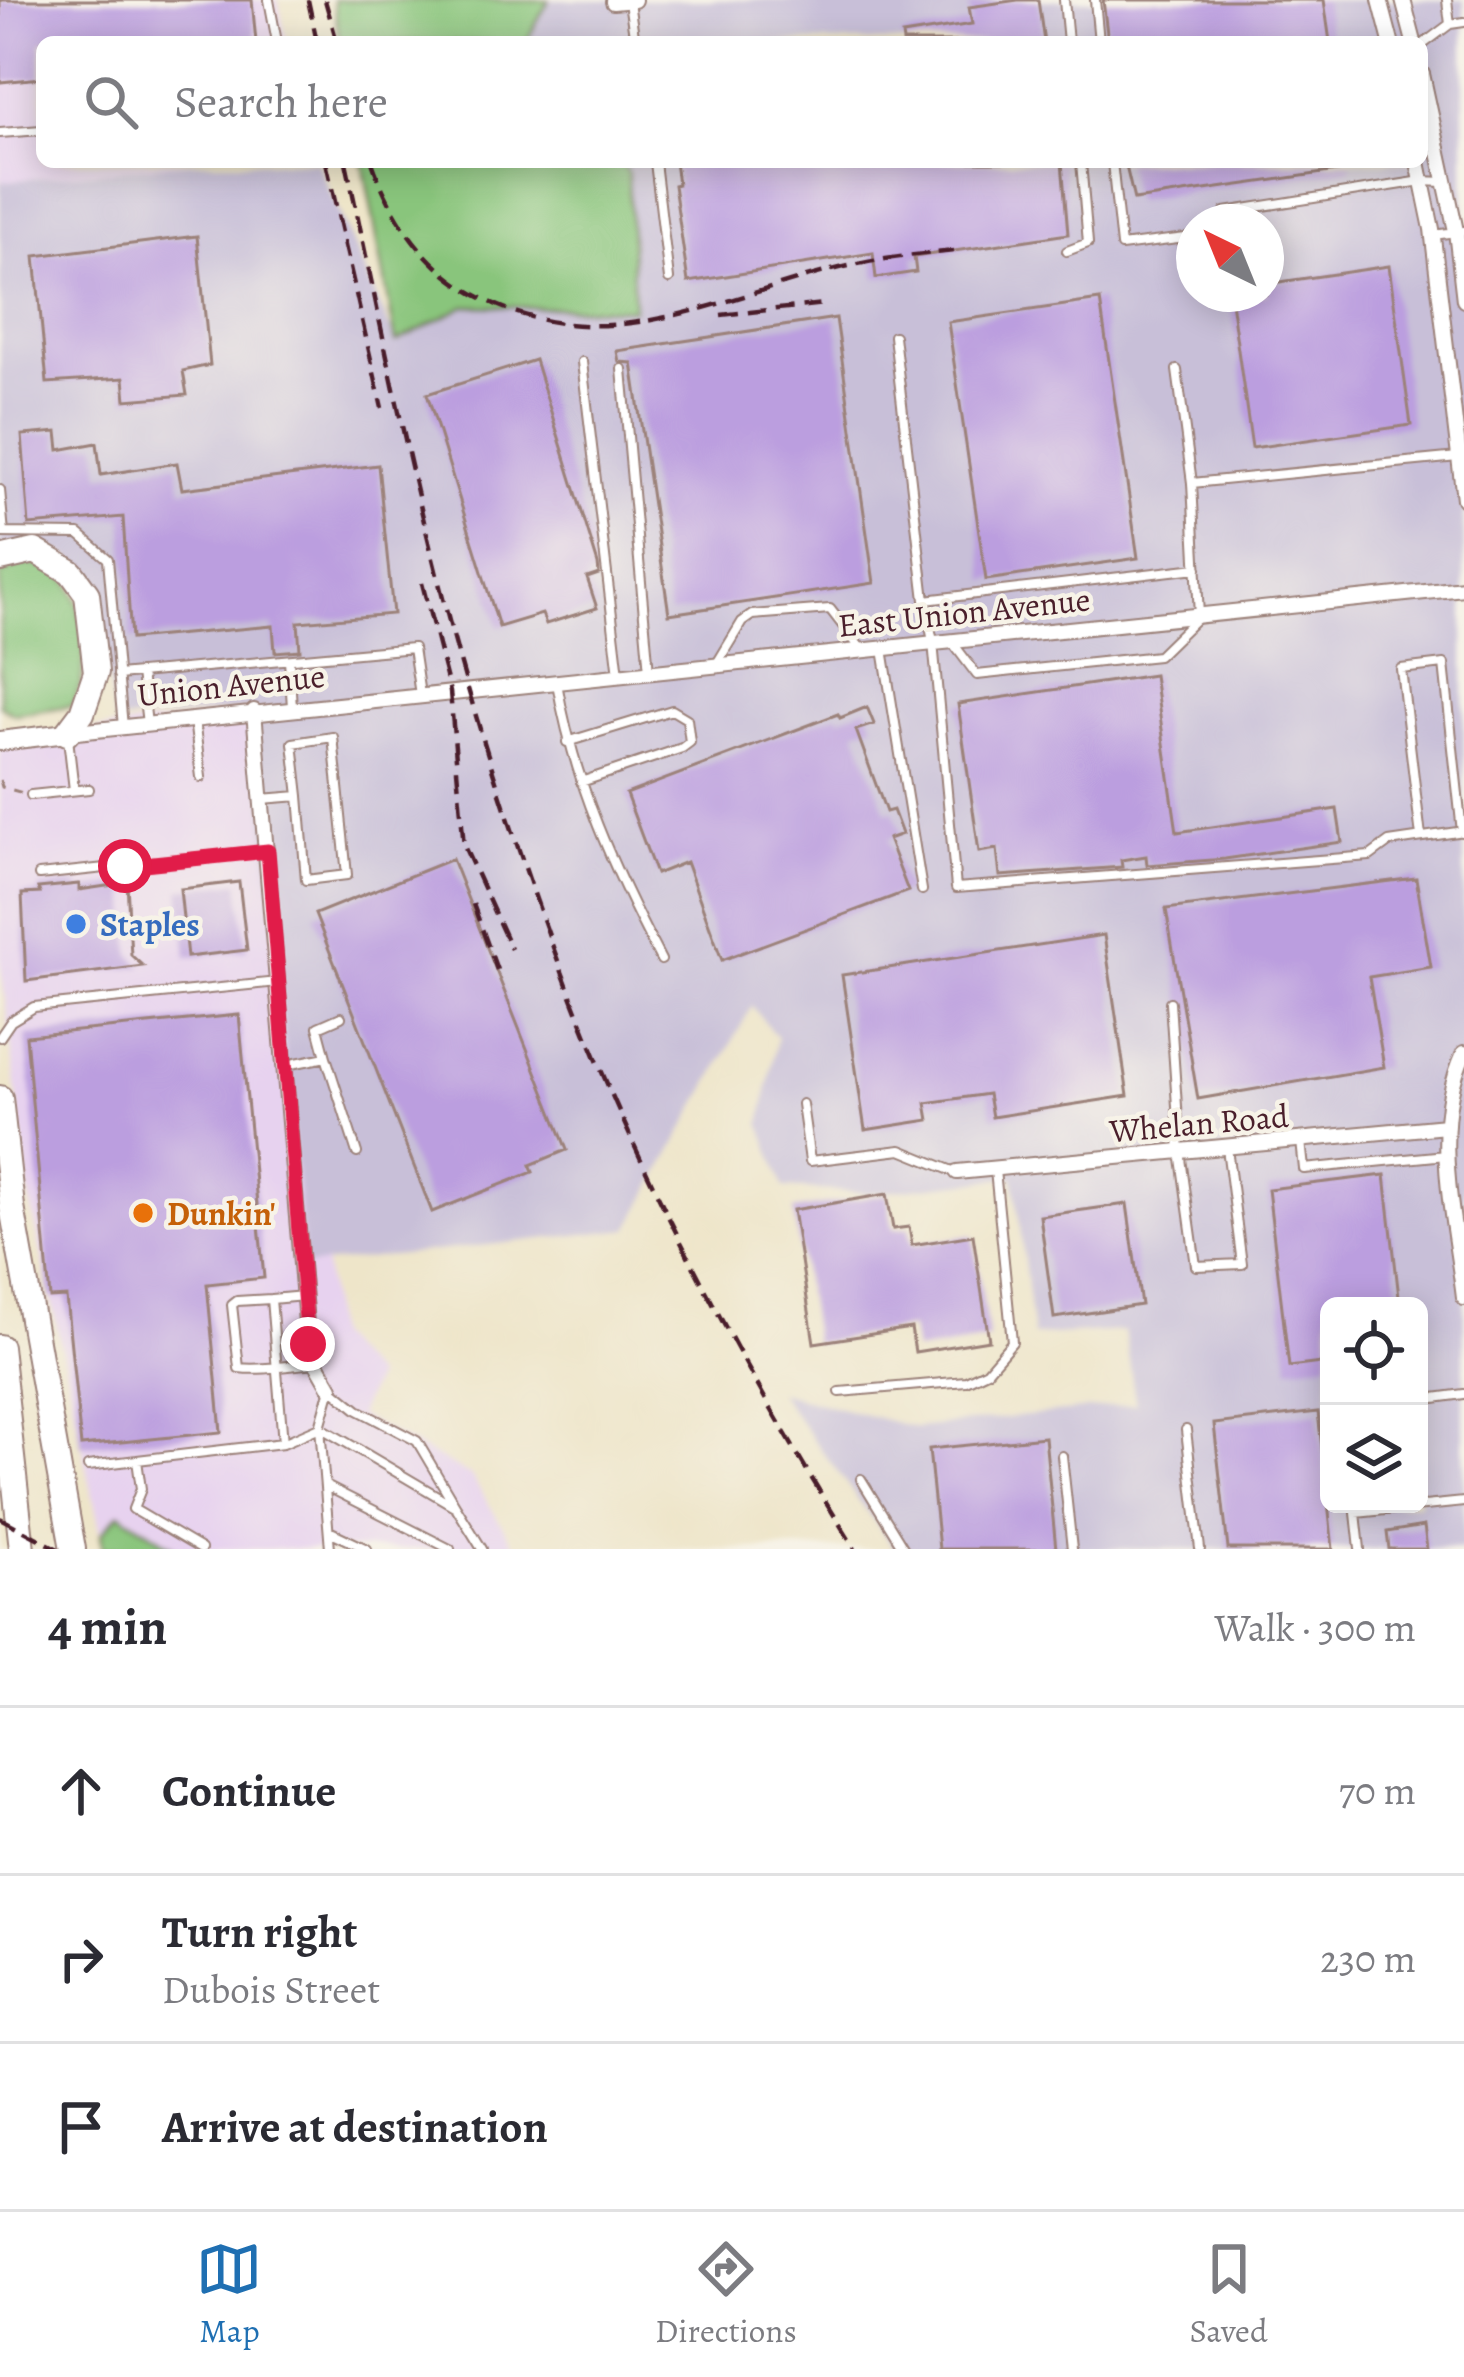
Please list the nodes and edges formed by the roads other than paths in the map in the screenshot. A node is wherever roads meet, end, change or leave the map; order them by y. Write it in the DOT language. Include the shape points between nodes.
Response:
graph roads {
  1 [pos="269,0"];
  2 [pos="1064,0"];
  3 [pos="1095,0"];
  4 [pos="1380,0"];
  5 [pos="1403,0"];
  6 [pos="1447,0"];
  7 [pos="625,1"];
  8 [pos="1464,22"];
  9 [pos="1450,24"];
  10 [pos="276,36"];
  11 [pos="634,36"];
  12 [pos="1067,36"];
  13 [pos="1098,36"];
  14 [pos="1389,36"];
  15 [pos="1415,36"];
  16 [pos="1428,38"];
  17 [pos="1428,102"];
  18 [pos="36,130"];
  19 [pos="0,133"];
  20 [pos="656,168"];
  21 [pos="1082,168"];
  22 [pos="1113,168"];
  23 [pos="1419,168"];
  24 [pos="1422,182"];
  25 [pos="1445,182"];
  26 [pos="1278,204"];
  27 [pos="1460,231"];
  28 [pos="1433,235"];
  29 [pos="1176,239"];
  30 [pos="1067,251"];
  31 [pos="1462,269"];
  32 [pos="1437,271"];
  33 [pos="669,279"];
  34 [pos="1464,300"];
  35 [pos="894,336"];
  36 [pos="582,362"];
  37 [pos="622,369"];
  38 [pos="1177,370"];
  39 [pos="1457,381"];
  40 [pos="1459,458"];
  41 [pos="1192,483"];
  42 [pos="0,490"];
  43 [pos="1464,499"];
  44 [pos="1,542"];
  45 [pos="1197,568"];
  46 [pos="1464,588"];
  47 [pos="925,600"];
  48 [pos="1198,616"];
  49 [pos="951,640"];
  50 [pos="933,642"];
  51 [pos="883,647"];
  52 [pos="862,650"];
  53 [pos="290,660"];
  54 [pos="716,665"];
  55 [pos="649,671"];
  56 [pos="141,673"];
  57 [pos="118,675"];
  58 [pos="619,675"];
  59 [pos="556,681"];
  60 [pos="470,690"];
  61 [pos="420,695"];
  62 [pos="292,707"];
  63 [pos="254,711"];
  64 [pos="194,718"];
  65 [pos="147,724"];
  66 [pos="123,727"];
  67 [pos="67,734"];
  68 [pos="0,741"];
  69 [pos="567,742"];
  70 [pos="201,777"];
  71 [pos="580,782"];
  72 [pos="88,789"];
  73 [pos="74,790"];
  74 [pos="31,795"];
  75 [pos="298,796"];
  76 [pos="262,799"];
  77 [pos="1463,832"];
  78 [pos="1421,837"];
  79 [pos="268,851"];
  80 [pos="39,875"];
  81 [pos="922,890"];
  82 [pos="661,960"];
  83 [pos="278,982"];
  84 [pos="1170,1002"];
  85 [pos="340,1017"];
  86 [pos="0,1037"];
  87 [pos="1464,1053"];
  88 [pos="326,1057"];
  89 [pos="286,1065"];
  90 [pos="0,1098"];
  91 [pos="802,1104"];
  92 [pos="1456,1107"];
  93 [pos="1446,1126"];
  94 [pos="1301,1140"];
  95 [pos="1227,1147"];
  96 [pos="1180,1151"];
  97 [pos="357,1153"];
  98 [pos="1447,1155"];
  99 [pos="994,1169"];
  100 [pos="957,1172"];
  101 [pos="1461,1242"];
  102 [pos="304,1296"];
  103 [pos="1464,1298"];
  104 [pos="271,1299"];
  105 [pos="0,1347"];
  106 [pos="317,1363"];
  107 [pos="275,1366"];
  108 [pos="331,1388"];
  109 [pos="839,1392"];
  110 [pos="1464,1394"];
  111 [pos="1428,1399"];
  112 [pos="4,1418"];
  113 [pos="320,1427"];
  114 [pos="1186,1430"];
  115 [pos="283,1443"];
  116 [pos="1062,1456"];
  117 [pos="137,1460"];
  118 [pos="88,1466"];
  119 [pos="861,1479"];
  120 [pos="325,1485"];
  121 [pos="1464,1502"];
  122 [pos="1428,1505"];
  123 [pos="456,1507"];
  124 [pos="1356,1513"];
  125 [pos="328,1530"];
  126 [pos="22,1549"];
  127 [pos="73,1549"];
  128 [pos="201,1549"];
  129 [pos="330,1549"];
  130 [pos="367,1549"];
  131 [pos="450,1549"];
  132 [pos="482,1549"];
  133 [pos="904,1549"];
  134 [pos="1072,1549"];
  135 [pos="1200,1549"];
  136 [pos="1360,1549"];
  1 -- 10 [label="lane"];
  2 -- 12 [label="lane"];
  3 -- 13 [label="lane"];
  4 -- 14 [label="street"];
  5 -- 15 [label="street"];
  6 -- 9 [label="lane"];
  7 -- 11 [label="lane"];
  8 -- 9 [label="lane"];
  9 -- 16 [label="lane"];
  17 -- 25 [label="street"];
  18 -- 19 [label="lane"];
  20 -- 33 [label="lane"];
  21 -- 30 [label="lane" via="1088,243"];
  22 -- 29 [label="lane" via="1121,246"];
  23 -- 24 [label="street"];
  24 -- 25 [label="lane"];
  24 -- 26 [label="lane"];
  24 -- 28 [label="street"];
  25 -- 27 [label="street"];
  27 -- 28 [label="lane"];
  27 -- 31 [label="street"];
  28 -- 32 [label="street"];
  31 -- 32 [label="lane"];
  31 -- 34 [label="street"];
  32 -- 39 [label="street"];
  35 -- 47 [label="lane"];
  36 -- 58 [label="lane"];
  37 -- 55 [label="lane"];
  38 -- 41 [label="lane"];
  39 -- 40 [label="street"];
  40 -- 41 [label="lane"];
  40 -- 43 [label="street"];
  41 -- 45 [label="lane"];
  42 -- 44 [label="lane"];
  44 -- 57 [label="lane" via="80,534 108,559"];
  44 -- 67 [label="highway" via="70,572 86,594 95,672"];
  45 -- 47 [label="lane"];
  45 -- 48 [label="lane"];
  46 -- 48 [label="street, East Union Avenue"];
  47 -- 50 [label="lane"];
  48 -- 49 [label="street, East Union Avenue"];
  48 -- 49 [label="lane" via="1157,656 977,675"];
  49 -- 50 [label="street, East Union Avenue"];
  50 -- 51 [label="street, East Union Avenue"];
  50 -- 78 [label="lane" via="956,888 1370,856 1389,842"];
  51 -- 52 [label="street, East Union Avenue"];
  51 -- 81 [label="lane"];
  52 -- 54 [label="street, East Union Avenue"];
  52 -- 54 [label="lane" via="830,608 752,615"];
  53 -- 56 [label="lane"];
  53 -- 61 [label="lane" via="413,648"];
  53 -- 62 [label="lane"];
  54 -- 55 [label="street, East Union Avenue"];
  55 -- 58 [label="street, East Union Avenue"];
  56 -- 57 [label="lane"];
  56 -- 65 [label="lane"];
  57 -- 66 [label="lane"];
  58 -- 59 [label="street, East Union Avenue"];
  59 -- 60 [label="street, East Union Avenue"];
  59 -- 69 [label="lane"];
  60 -- 61 [label="street, Union Avenue"];
  61 -- 62 [label="street, Union Avenue"];
  62 -- 63 [label="street, Union Avenue"];
  63 -- 64 [label="street, Union Avenue"];
  63 -- 76 [label="street"];
  64 -- 65 [label="street, Union Avenue"];
  64 -- 70 [label="lane"];
  65 -- 66 [label="street, Union Avenue"];
  66 -- 67 [label="street, Union Avenue"];
  67 -- 68 [label="street, Union Avenue"];
  67 -- 73 [label="lane"];
  69 -- 71 [label="lane"];
  69 -- 71 [label="lane" via="672,710 687,718 691,742 682,748"];
  71 -- 82 [label="lane"];
  72 -- 73 [label="lane"];
  73 -- 74 [label="lane"];
  75 -- 75 [label="lane" via="293,743 333,737 347,875 306,880"];
  75 -- 76 [label="lane"];
  76 -- 79 [label="street"];
  77 -- 78 [label="lane"];
  77 -- 78 [label="lane" via="1444,664 1401,669"];
  79 -- 80 [label="lane"];
  79 -- 83 [label="street"];
  83 -- 86 [label="lane" via="34,1006"];
  83 -- 89 [label="street"];
  84 -- 96 [label="lane"];
  85 -- 88 [label="lane" via="318,1027"];
  87 -- 92 [label="street"];
  88 -- 89 [label="lane"];
  88 -- 97 [label="lane"];
  89 -- 102 [label="street"];
  90 -- 127 [label="highway"];
  91 -- 100 [label="lane" via="810,1161 901,1150"];
  92 -- 93 [label="street"];
  93 -- 94 [label="street, Whelan Road"];
  93 -- 98 [label="street"];
  94 -- 95 [label="street, Whelan Road"];
  94 -- 98 [label="lane" via="1304,1169"];
  95 -- 96 [label="street, Whelan Road"];
  95 -- 96 [label="lane" via="1242,1264 1196,1266"];
  96 -- 99 [label="street, Whelan Road"];
  98 -- 101 [label="street"];
  99 -- 100 [label="street, Whelan Road"];
  99 -- 109 [label="lane" via="1012,1342 966,1381"];
  101 -- 103 [label="street"];
  102 -- 104 [label="lane"];
  102 -- 106 [label="street"];
  104 -- 107 [label="lane"];
  104 -- 107 [label="lane" via="237,1301 231,1312 238,1367"];
  105 -- 112 [label="highway"];
  106 -- 107 [label="lane"];
  106 -- 108 [label="street"];
  107 -- 115 [label="lane"];
  108 -- 113 [label="lane"];
  108 -- 123 [label="lane" via="417,1442"];
  110 -- 111 [label="lane"];
  112 -- 126 [label="highway"];
  113 -- 115 [label="lane"];
  113 -- 120 [label="lane"];
  113 -- 123 [label="lane"];
  114 -- 135 [label="lane"];
  115 -- 117 [label="lane"];
  116 -- 134 [label="lane"];
  117 -- 118 [label="lane"];
  117 -- 128 [label="lane" via="141,1489 133,1509"];
  119 -- 133 [label="lane"];
  120 -- 125 [label="lane"];
  120 -- 131 [label="lane"];
  121 -- 122 [label="lane"];
  123 -- 132 [label="lane"];
  124 -- 136 [label="lane"];
  125 -- 129 [label="lane"];
  125 -- 130 [label="lane"];
}
